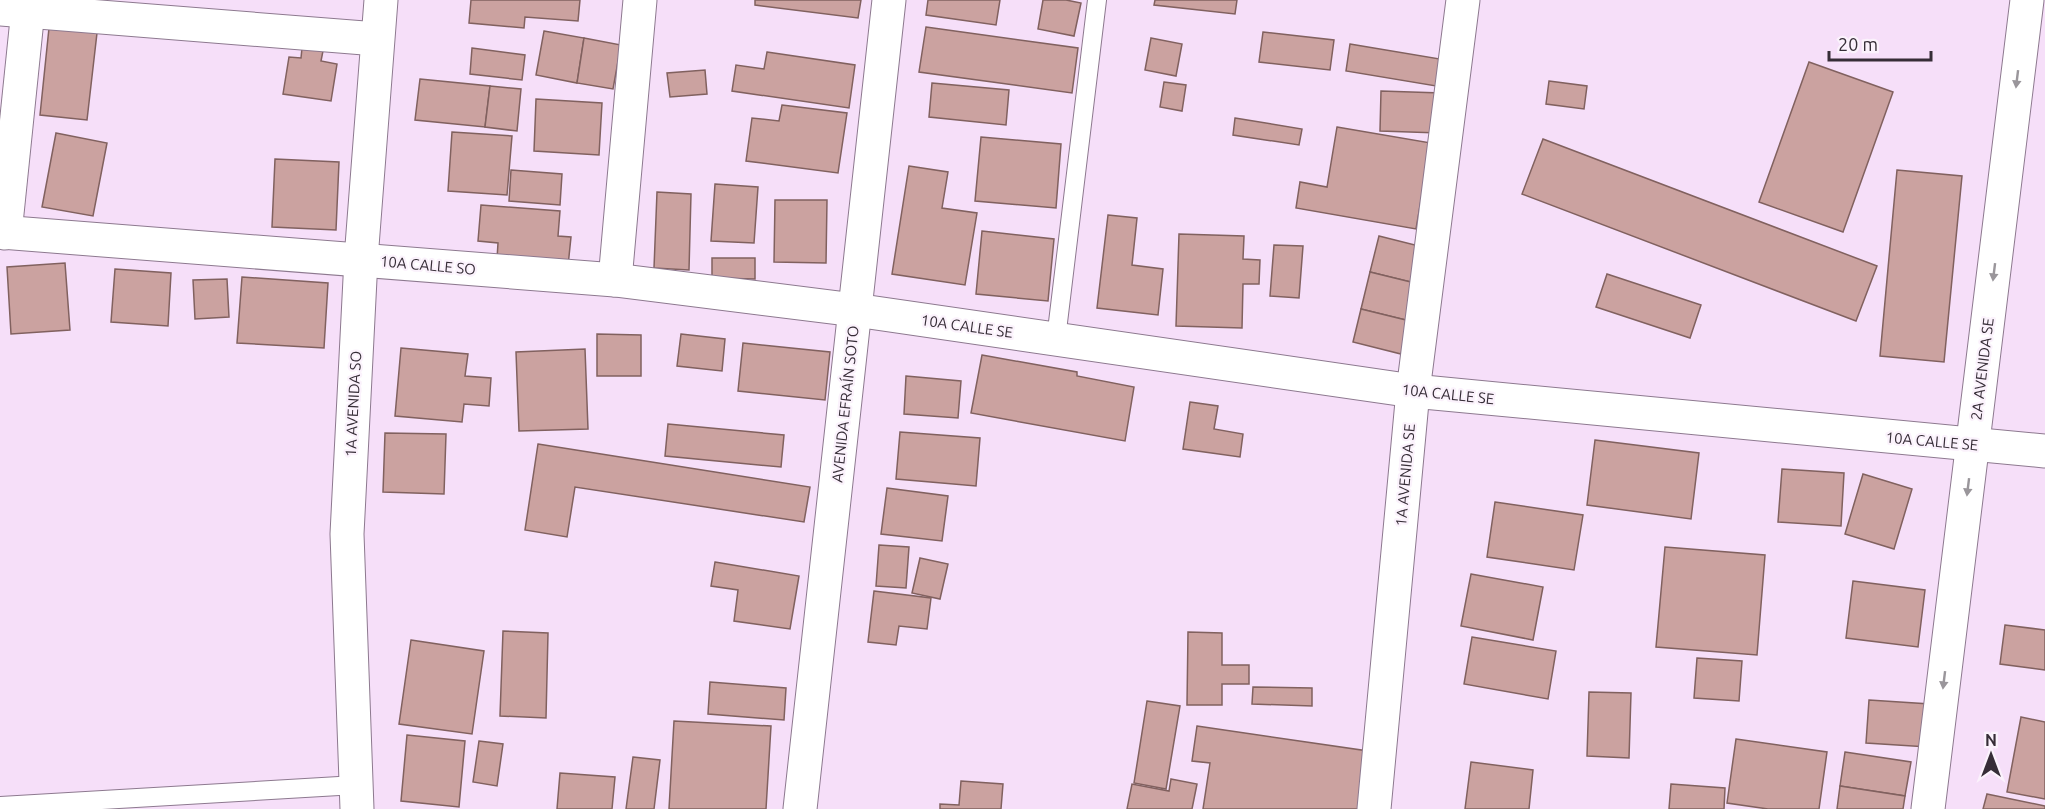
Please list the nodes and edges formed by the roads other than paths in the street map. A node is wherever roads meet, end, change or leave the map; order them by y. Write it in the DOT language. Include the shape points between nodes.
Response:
graph roads {
  1 [pos="381,0"];
  2 [pos="640,0"];
  3 [pos="890,0"];
  4 [pos="1097,0"];
  5 [pos="1463,0"];
  6 [pos="2027,0"];
  7 [pos="19,7"];
  8 [pos="377,39"];
  9 [pos="3,233"];
  10 [pos="361,259"];
  11 [pos="615,280"];
  12 [pos="855,309"];
  13 [pos="1056,339"];
  14 [pos="1413,391"];
  15 [pos="1973,445"];
  16 [pos="2045,451"];
  17 [pos="357,797"];
  18 [pos="0,806"];
  19 [pos="800,809"];
  20 [pos="1374,809"];
  21 [pos="1928,809"];
  1 -- 8 [label="street, 1A AVENIDA SO"];
  2 -- 11 [label="street"];
  3 -- 12 [label="street, AVENIDA EFRAÍN SOTO"];
  4 -- 13 [label="lane"];
  5 -- 14 [label="street, 1A AVENIDA SE"];
  6 -- 15 [label="street, 2A AVENIDA SE, one-way"];
  7 -- 8 [label="street"];
  7 -- 9 [label="street"];
  8 -- 10 [label="street, 1A AVENIDA SO"];
  9 -- 10 [label="street, 10A CALLE SO"];
  10 -- 11 [label="street, 10A CALLE SO"];
  10 -- 17 [label="street, 1A AVENIDA SO" via="347,534"];
  11 -- 12 [label="street, 10A CALLE SO"];
  12 -- 13 [label="street, 10A CALLE SE"];
  12 -- 19 [label="street, AVENIDA EFRAÍN SOTO"];
  13 -- 14 [label="street, 10A CALLE SE"];
  14 -- 15 [label="street, 10A CALLE SE"];
  14 -- 20 [label="street, 1A AVENIDA SE"];
  15 -- 16 [label="street, 10A CALLE SE"];
  15 -- 21 [label="street, 2A AVENIDA SE, one-way"];
  17 -- 18 [label="lane"];
}
